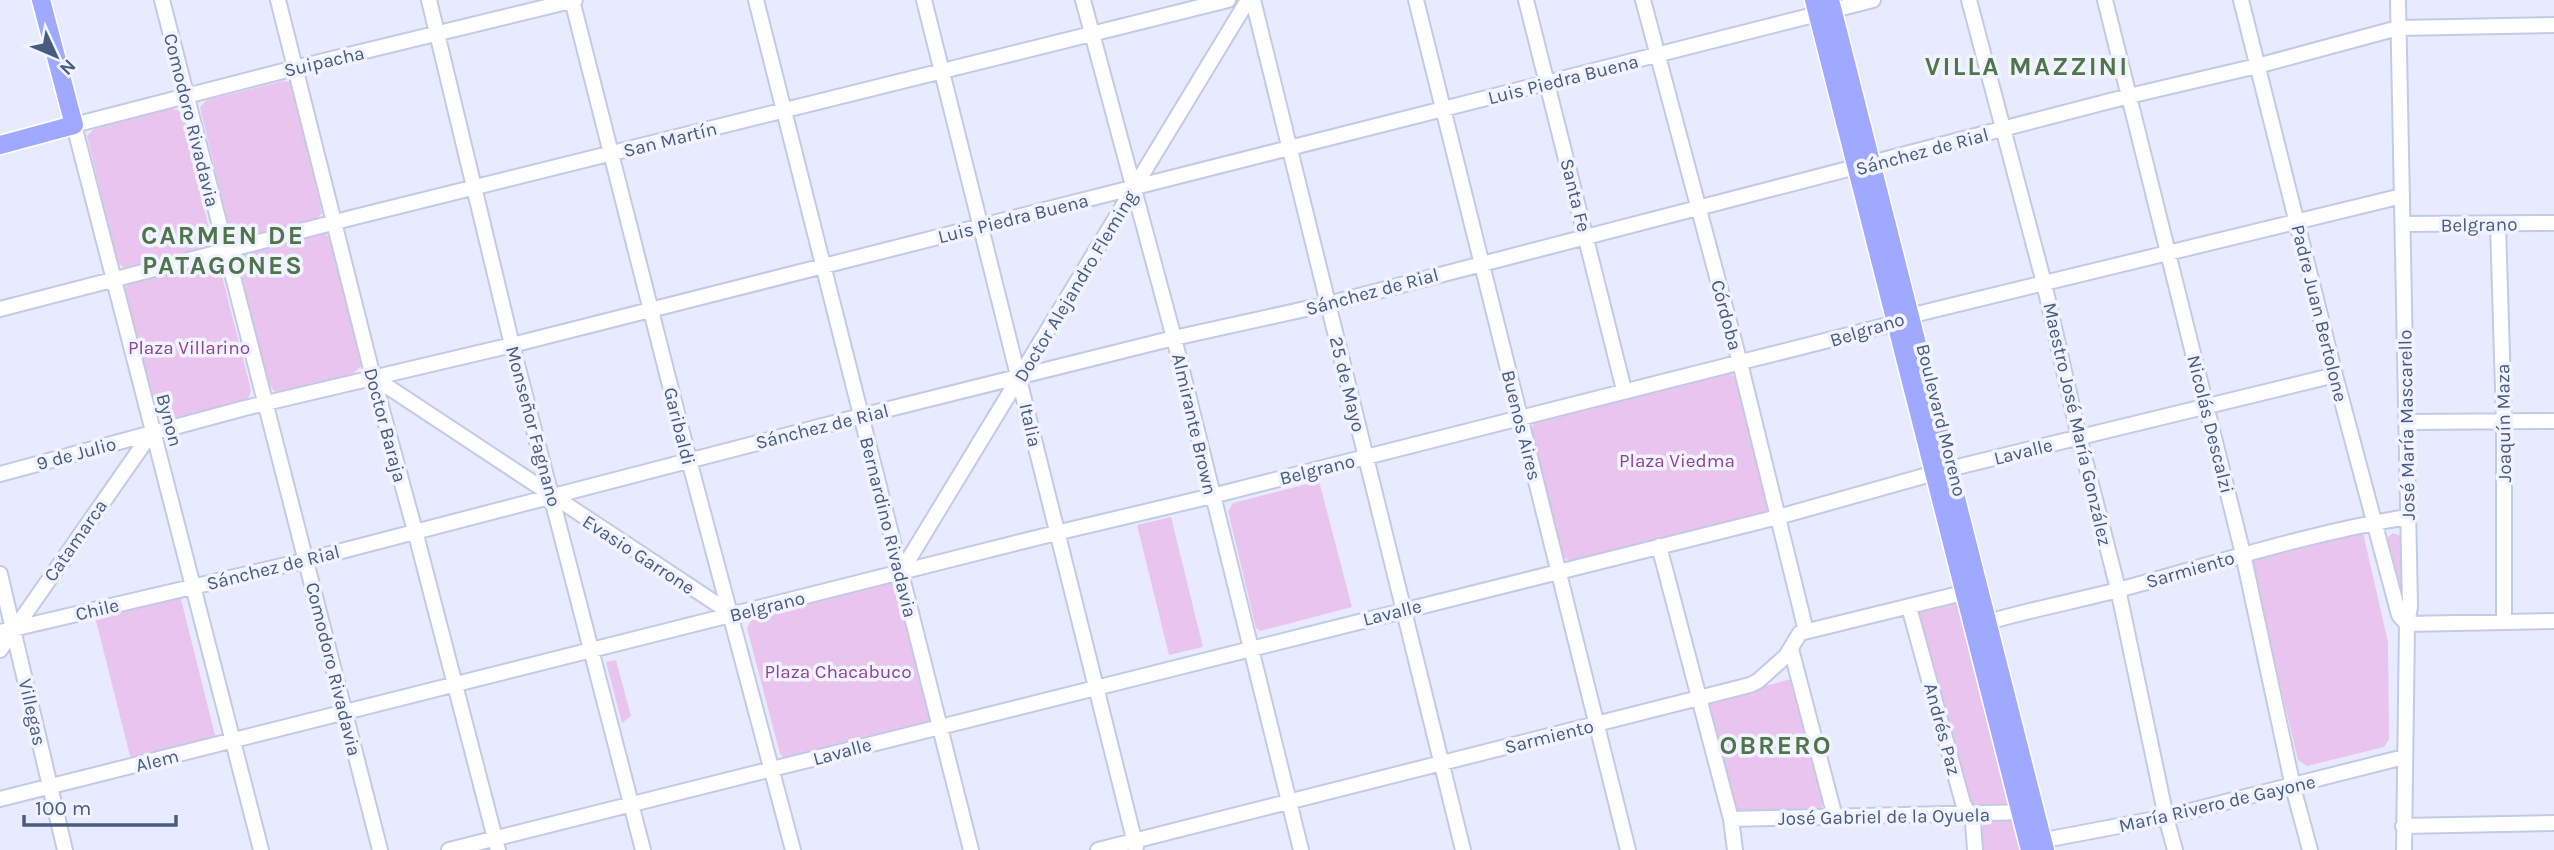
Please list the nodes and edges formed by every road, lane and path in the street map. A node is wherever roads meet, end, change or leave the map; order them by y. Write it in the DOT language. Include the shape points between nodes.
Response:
graph roads {
  1 [pos="41,0"];
  2 [pos="162,0"];
  3 [pos="278,0"];
  4 [pos="429,0"];
  5 [pos="573,0"];
  6 [pos="756,0"];
  7 [pos="924,0"];
  8 [pos="1083,0"];
  9 [pos="1228,0"];
  10 [pos="1251,0"];
  11 [pos="1416,0"];
  12 [pos="1526,0"];
  13 [pos="1643,0"];
  14 [pos="1873,0"];
  15 [pos="1969,0"];
  16 [pos="2105,0"];
  17 [pos="2241,0"];
  18 [pos="2398,0"];
  19 [pos="1824,6"];
  20 [pos="2554,25"];
  21 [pos="2398,28"];
  22 [pos="1091,33"];
  23 [pos="438,34"];
  24 [pos="1657,56"];
  25 [pos="2257,66"];
  26 [pos="295,68"];
  27 [pos="941,71"];
  28 [pos="1547,82"];
  29 [pos="187,96"];
  30 [pos="2129,96"];
  31 [pos="1445,109"];
  32 [pos="784,111"];
  33 [pos="74,125"];
  34 [pos="2002,129"];
  35 [pos="0,145"];
  36 [pos="1291,148"];
  37 [pos="611,154"];
  38 [pos="1864,166"];
  39 [pos="1135,188"];
  40 [pos="475,189"];
  41 [pos="2402,196"];
  42 [pos="1699,208"];
  43 [pos="2297,220"];
  44 [pos="334,223"];
  45 [pos="2554,223"];
  46 [pos="2403,224"];
  47 [pos="2498,224"];
  48 [pos="980,227"];
  49 [pos="1587,236"];
  50 [pos="225,251"];
  51 [pos="2168,253"];
  52 [pos="1482,262"];
  53 [pos="823,265"];
  54 [pos="112,279"];
  55 [pos="2045,283"];
  56 [pos="1328,303"];
  57 [pos="0,309"];
  58 [pos="650,309"];
  59 [pos="1903,319"];
  60 [pos="1174,338"];
  61 [pos="512,345"];
  62 [pos="1740,363"];
  63 [pos="2335,375"];
  64 [pos="373,377"];
  65 [pos="1019,377"];
  66 [pos="1624,390"];
  67 [pos="264,404"];
  68 [pos="2206,407"];
  69 [pos="861,416"];
  70 [pos="1520,419"];
  71 [pos="2554,421"];
  72 [pos="2407,422"];
  73 [pos="2504,422"];
  74 [pos="152,432"];
  75 [pos="2079,437"];
  76 [pos="1366,457"];
  77 [pos="689,460"];
  78 [pos="1941,472"];
  79 [pos="0,474"];
  80 [pos="1212,496"];
  81 [pos="553,497"];
  82 [pos="1778,517"];
  83 [pos="2407,517"];
  84 [pos="2374,523"];
  85 [pos="415,531"];
  86 [pos="1056,533"];
  87 [pos="1659,546"];
  88 [pos="2243,554"];
  89 [pos="307,560"];
  90 [pos="901,572"];
  91 [pos="1559,572"];
  92 [pos="0,574"];
  93 [pos="194,586"];
  94 [pos="2118,589"];
  95 [pos="1971,591"];
  96 [pos="1909,607"];
  97 [pos="1405,609"];
  98 [pos="732,614"];
  99 [pos="2554,621"];
  100 [pos="2504,622"];
  101 [pos="1980,624"];
  102 [pos="2407,624"];
  103 [pos="7,630"];
  104 [pos="1806,631"];
  105 [pos="1251,647"];
  106 [pos="1791,649"];
  107 [pos="0,650"];
  108 [pos="592,650"];
  109 [pos="455,684"];
  110 [pos="1095,688"];
  111 [pos="1698,698"];
  112 [pos="344,712"];
  113 [pos="1596,724"];
  114 [pos="940,726"];
  115 [pos="232,742"];
  116 [pos="2404,757"];
  117 [pos="1443,763"];
  118 [pos="772,769"];
  119 [pos="50,787"];
  120 [pos="2293,787"];
  121 [pos="0,799"];
  122 [pos="1289,802"];
  123 [pos="631,804"];
  124 [pos="2029,812"];
  125 [pos="1971,814"];
  126 [pos="1835,817"];
  127 [pos="2166,817"];
  128 [pos="1731,819"];
  129 [pos="2554,823"];
  130 [pos="2403,826"];
  131 [pos="496,844"];
  132 [pos="1135,846"];
  133 [pos="2037,846"];
  134 [pos="65,850"];
  135 [pos="261,850"];
  136 [pos="380,850"];
  137 [pos="449,850"];
  138 [pos="643,850"];
  139 [pos="793,850"];
  140 [pos="971,850"];
  141 [pos="1098,850"];
  142 [pos="1301,850"];
  143 [pos="1463,850"];
  144 [pos="1628,850"];
  145 [pos="1735,850"];
  146 [pos="1975,850"];
  147 [pos="2175,850"];
  148 [pos="2310,850"];
  149 [pos="2403,850"];
  1 -- 33 [label="main road, Bynon"];
  2 -- 29 [label="street, Comodoro Rivadavia"];
  3 -- 26 [label="street, Doctor Baraja"];
  4 -- 23 [label="street, Monseñor Fagnano"];
  5 -- 23 [label="street, Suipacha"];
  5 -- 37 [label="street, Garibaldi"];
  6 -- 32 [label="street, Bernardino Rivadavia"];
  7 -- 27 [label="street, Italia"];
  8 -- 22 [label="street, Almirante Brown"];
  9 -- 22 [label="street, San Martín"];
  10 -- 36 [label="street, 25 de Mayo"];
  10 -- 39 [label="street, Doctor Alejandro Fleming"];
  11 -- 31 [label="street, Buenos Aires"];
  12 -- 28 [label="street, Santa Fe"];
  13 -- 24 [label="street, Córdoba"];
  14 -- 19 [label="street, Luis Piedra Buena"];
  15 -- 34 [label="street, Maestro José María González"];
  16 -- 30 [label="street, Nicolás Descalzi"];
  17 -- 25 [label="street, Padre Juan Bertolone"];
  18 -- 21 [label="street, José María Mascarello"];
  19 -- 24 [label="street, Luis Piedra Buena"];
  19 -- 38 [label="main road, Boulevard Moreno"];
  20 -- 21 [label="street, Sánchez de Rial"];
  21 -- 25 [label="street, Sánchez de Rial"];
  21 -- 41 [label="street, José María Mascarello"];
  22 -- 27 [label="street, San Martín"];
  22 -- 39 [label="street, Almirante Brown"];
  23 -- 26 [label="street, Suipacha"];
  23 -- 40 [label="street, Monseñor Fagnano"];
  24 -- 28 [label="street, Luis Piedra Buena"];
  24 -- 42 [label="street, Córdoba"];
  25 -- 30 [label="street, Sánchez de Rial"];
  25 -- 43 [label="street, Padre Juan Bertolone"];
  26 -- 29 [label="street, Suipacha"];
  26 -- 44 [label="street, Doctor Baraja"];
  27 -- 32 [label="street, San Martín"];
  27 -- 48 [label="street, Italia"];
  28 -- 31 [label="street, Luis Piedra Buena"];
  28 -- 49 [label="street, Santa Fe"];
  29 -- 33 [label="street, Suipacha"];
  29 -- 50 [label="street, Comodoro Rivadavia"];
  30 -- 34 [label="street, Sánchez de Rial"];
  30 -- 51 [label="street, Nicolás Descalzi"];
  31 -- 36 [label="street, Luis Piedra Buena"];
  31 -- 52 [label="street, Buenos Aires"];
  32 -- 37 [label="street, San Martín"];
  32 -- 53 [label="street, Bernardino Rivadavia"];
  33 -- 35 [label="main road"];
  33 -- 54 [label="street, Bynon"];
  34 -- 38 [label="street, Sánchez de Rial"];
  34 -- 55 [label="street, Maestro José María González"];
  36 -- 39 [label="street, Luis Piedra Buena"];
  36 -- 56 [label="street, 25 de Mayo"];
  37 -- 40 [label="street, San Martín"];
  37 -- 58 [label="street, Garibaldi"];
  38 -- 42 [label="street, Sánchez de Rial"];
  38 -- 59 [label="main road, Boulevard Moreno"];
  39 -- 48 [label="street, Luis Piedra Buena"];
  39 -- 60 [label="street, Almirante Brown"];
  39 -- 65 [label="street, Doctor Alejandro Fleming"];
  40 -- 44 [label="street, San Martín"];
  40 -- 61 [label="street, Monseñor Fagnano"];
  41 -- 43 [label="street, Belgrano"];
  41 -- 46 [label="street, José María Mascarello"];
  42 -- 49 [label="street, Sánchez de Rial"];
  42 -- 62 [label="street, Córdoba"];
  43 -- 51 [label="street, Belgrano"];
  43 -- 63 [label="street, Padre Juan Bertolone"];
  44 -- 50 [label="street, San Martín"];
  44 -- 64 [label="street, Doctor Baraja"];
  45 -- 47 [label="street, Belgrano"];
  46 -- 47 [label="street, Belgrano"];
  46 -- 72 [label="street, José María Mascarello"];
  47 -- 73 [label="street, Joaquín Maza"];
  48 -- 53 [label="street, Luis Piedra Buena"];
  48 -- 65 [label="street, Italia"];
  49 -- 52 [label="street, Sánchez de Rial"];
  49 -- 66 [label="street, Santa Fe"];
  50 -- 54 [label="street, San Martín"];
  50 -- 67 [label="street, Comodoro Rivadavia"];
  51 -- 55 [label="street, Belgrano"];
  51 -- 68 [label="street, Nicolás Descalzi"];
  52 -- 56 [label="street, Sánchez de Rial"];
  52 -- 70 [label="street, Buenos Aires"];
  53 -- 58 [label="street, Luis Piedra Buena"];
  53 -- 69 [label="street, Bernardino Rivadavia"];
  54 -- 57 [label="street, San Martín"];
  54 -- 74 [label="street, Bynon"];
  55 -- 59 [label="street, Belgrano"];
  55 -- 75 [label="street, Maestro José María González"];
  56 -- 60 [label="street, Sánchez de Rial"];
  56 -- 76 [label="street, 25 de Mayo"];
  58 -- 61 [label="street, Luis Piedra Buena"];
  58 -- 77 [label="street, Garibaldi"];
  59 -- 62 [label="street, Belgrano"];
  59 -- 78 [label="main road, Boulevard Moreno"];
  60 -- 65 [label="street, Sánchez de Rial"];
  60 -- 80 [label="street, Almirante Brown"];
  61 -- 64 [label="street, Luis Piedra Buena"];
  61 -- 81 [label="street, Monseñor Fagnano"];
  62 -- 66 [label="street, Belgrano"];
  62 -- 82 [label="street, Córdoba"];
  63 -- 68 [label="street, Lavalle"];
  63 -- 84 [label="street, Padre Juan Bertolone"];
  64 -- 67 [label="street, Luis Piedra Buena"];
  64 -- 81 [label="street, Evasio Garrone"];
  64 -- 85 [label="street, Doctor Baraja"];
  65 -- 69 [label="street, Sánchez de Rial"];
  65 -- 86 [label="street, Italia"];
  65 -- 90 [label="street, Doctor Alejandro Fleming"];
  66 -- 70 [label="street, Belgrano"];
  67 -- 74 [label="street, Luis Piedra Buena"];
  67 -- 89 [label="street, Comodoro Rivadavia"];
  68 -- 75 [label="street, Lavalle"];
  68 -- 88 [label="street, Nicolás Descalzi"];
  69 -- 77 [label="street, Sánchez de Rial"];
  69 -- 90 [label="street, Bernardino Rivadavia"];
  70 -- 76 [label="street, Belgrano"];
  70 -- 91 [label="street, Buenos Aires"];
  71 -- 73 [label="street"];
  72 -- 73 [label="street"];
  72 -- 83 [label="street, José María Mascarello"];
  73 -- 100 [label="street, Joaquín Maza"];
  74 -- 79 [label="street, 9 de Julio"];
  74 -- 93 [label="street, Bynon"];
  74 -- 103 [label="street, Catamarca"];
  75 -- 78 [label="street, Lavalle"];
  75 -- 94 [label="street, Maestro José María González"];
  76 -- 80 [label="street, Belgrano"];
  76 -- 97 [label="street, 25 de Mayo"];
  77 -- 81 [label="street, Sánchez de Rial"];
  77 -- 98 [label="street, Garibaldi"];
  78 -- 82 [label="street, Lavalle"];
  78 -- 95 [label="main road, Boulevard Moreno"];
  80 -- 86 [label="street, Belgrano"];
  80 -- 105 [label="street, Almirante Brown"];
  81 -- 85 [label="street, Sánchez de Rial"];
  81 -- 98 [label="street, Evasio Garrone"];
  81 -- 108 [label="street, Monseñor Fagnano"];
  82 -- 87 [label="street, Lavalle"];
  82 -- 104 [label="street, Córdoba"];
  83 -- 84 [label="street, Sarmiento"];
  83 -- 102 [label="street, José María Mascarello"];
  84 -- 88 [label="street, Sarmiento"];
  84 -- 102 [label="street, Padre Juan Bertolone" via="2399,615"];
  85 -- 89 [label="street, Sánchez de Rial"];
  85 -- 109 [label="street, Doctor Baraja"];
  86 -- 90 [label="street, Belgrano"];
  86 -- 110 [label="street, Italia"];
  87 -- 91 [label="street, Lavalle"];
  87 -- 111 [label="street"];
  88 -- 94 [label="street, Sarmiento"];
  88 -- 120 [label="street, Nicolás Descalzi"];
  89 -- 93 [label="street, Sánchez de Rial"];
  89 -- 112 [label="street, Comodoro Rivadavia"];
  90 -- 98 [label="street, Belgrano"];
  90 -- 114 [label="street, Bernardino Rivadavia"];
  91 -- 97 [label="street, Lavalle"];
  91 -- 113 [label="street, Buenos Aires"];
  92 -- 103 [label="street, Villegas"];
  93 -- 103 [label="street, Chile"];
  93 -- 115 [label="street, Bynon"];
  94 -- 101 [label="street, Sarmiento"];
  94 -- 127 [label="street, Maestro José María González"];
  95 -- 96 [label="street"];
  95 -- 101 [label="main road, Boulevard Moreno"];
  96 -- 104 [label="street"];
  96 -- 125 [label="street, Andrés Paz" via="1963,803"];
  97 -- 105 [label="street, Lavalle"];
  97 -- 117 [label="street, 25 de Mayo"];
  98 -- 108 [label="street, Belgrano"];
  98 -- 118 [label="street, Garibaldi"];
  99 -- 100 [label="street"];
  100 -- 102 [label="street"];
  101 -- 124 [label="main road, Boulevard Moreno"];
  102 -- 116 [label="street, José María Mascarello"];
  103 -- 107 [label="street, Catamarca"];
  103 -- 119 [label="street, Villegas"];
  104 -- 106 [label="street, Sarmiento"];
  105 -- 110 [label="street, Lavalle"];
  105 -- 122 [label="street, Almirante Brown"];
  106 -- 111 [label="street, Sarmiento" via="1758,681"];
  106 -- 126 [label="street"];
  108 -- 109 [label="street, Belgrano"];
  108 -- 123 [label="street, Monseñor Fagnano"];
  109 -- 112 [label="street, Belgrano"];
  109 -- 131 [label="street, Doctor Baraja"];
  110 -- 114 [label="street, Lavalle"];
  110 -- 132 [label="street, Italia"];
  111 -- 113 [label="street, Sarmiento"];
  111 -- 128 [label="street"];
  112 -- 115 [label="street, Belgrano"];
  112 -- 136 [label="street, Comodoro Rivadavia"];
  113 -- 117 [label="street, Sarmiento"];
  113 -- 144 [label="street, Buenos Aires"];
  114 -- 118 [label="street, Lavalle"];
  114 -- 140 [label="street, Bernardino Rivadavia"];
  115 -- 119 [label="street, Alem"];
  115 -- 135 [label="street, Bynon"];
  116 -- 120 [label="street, María Rivero de Gayone"];
  116 -- 130 [label="street, José María Mascarello"];
  117 -- 122 [label="street, Sarmiento"];
  117 -- 143 [label="street, 25 de Mayo"];
  118 -- 123 [label="street, Lavalle"];
  118 -- 139 [label="street, Garibaldi"];
  119 -- 121 [label="street, Alem"];
  119 -- 134 [label="street, Villegas"];
  120 -- 127 [label="street, María Rivero de Gayone"];
  120 -- 148 [label="street, Nicolás Descalzi"];
  122 -- 132 [label="street, Sarmiento"];
  122 -- 142 [label="street, Almirante Brown"];
  123 -- 131 [label="street, Lavalle"];
  123 -- 138 [label="street, Monseñor Fagnano"];
  124 -- 125 [label="street, José Gabriel de la Oyuela"];
  124 -- 133 [label="main road, Boulevard Moreno"];
  125 -- 126 [label="street, José Gabriel de la Oyuela"];
  125 -- 146 [label="street, Andrés Paz"];
  126 -- 128 [label="street, José Gabriel de la Oyuela"];
  127 -- 133 [label="street, María Rivero de Gayone"];
  127 -- 147 [label="street, Maestro José María González"];
  128 -- 145 [label="street"];
  129 -- 130 [label="street"];
  130 -- 149 [label="street, José María Mascarello"];
  131 -- 137 [label="street, Lavalle"];
  132 -- 141 [label="street, Sarmiento"];
}
